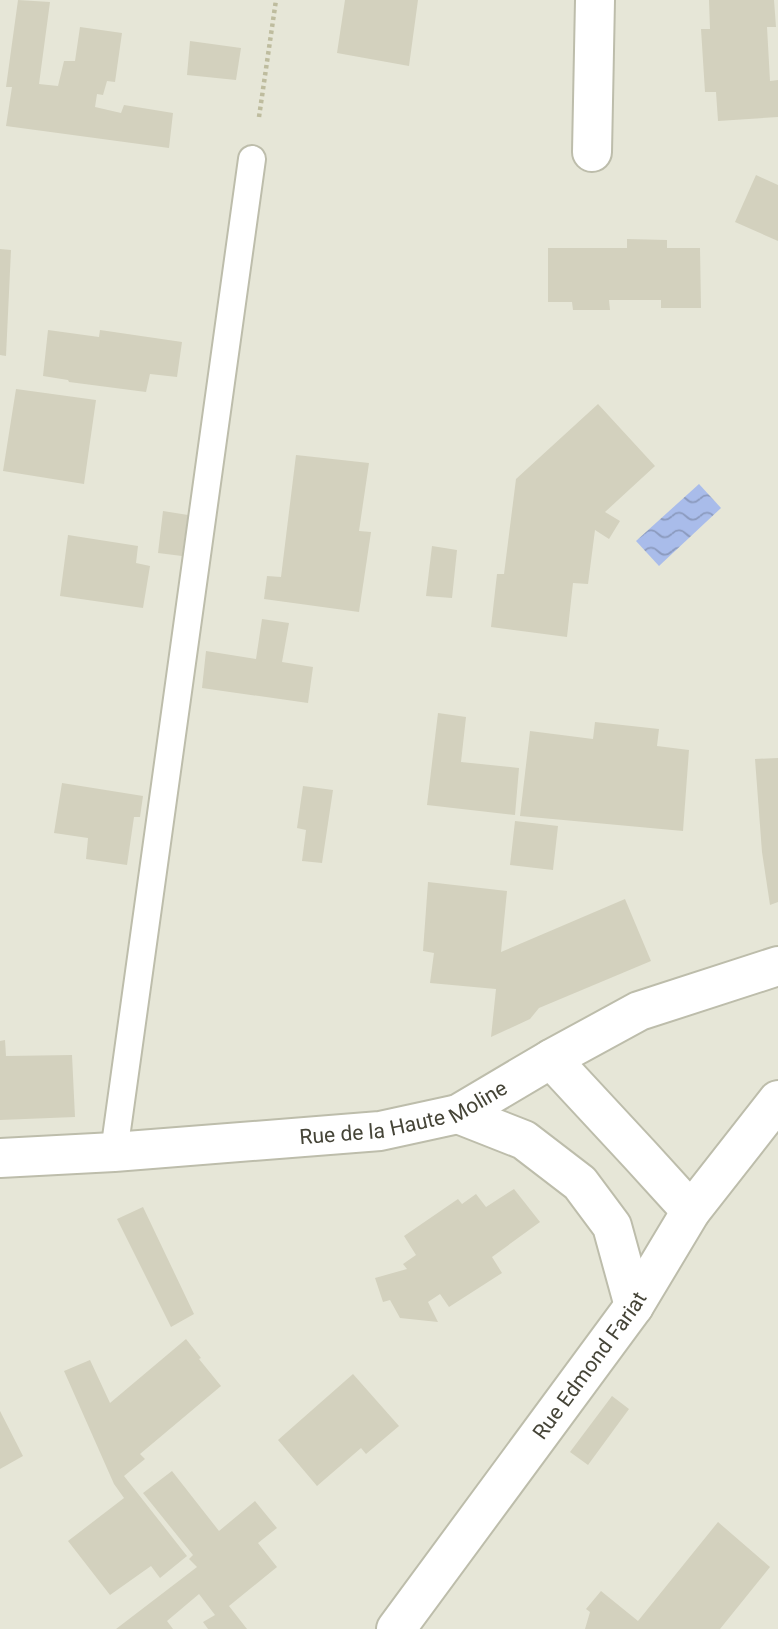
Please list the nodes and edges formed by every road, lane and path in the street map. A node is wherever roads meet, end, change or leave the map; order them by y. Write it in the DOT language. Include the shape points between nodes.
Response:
graph roads {
  1 [pos="276,0"];
  2 [pos="595,0"];
  3 [pos="592,152"];
  4 [pos="252,159"];
  5 [pos="778,967"];
  6 [pos="551,1059"];
  7 [pos="778,1100"];
  8 [pos="458,1114"];
  9 [pos="114,1152"];
  10 [pos="0,1158"];
  11 [pos="691,1211"];
  12 [pos="634,1306"];
  13 [pos="396,1629"];
  1 -- 4 [label="path"];
  2 -- 3 [label="street"];
  4 -- 9 [label="lane"];
  5 -- 6 [label="street, Rue de la Haute Moline" via="639,1012"];
  6 -- 8 [label="street, Rue de la Haute Moline"];
  6 -- 11 [label="street"];
  7 -- 11 [label="street, Rue Edmond Fariat"];
  8 -- 9 [label="street, Rue de la Haute Moline" via="380,1131"];
  8 -- 12 [label="street" via="524,1140 580,1183 612,1226"];
  9 -- 10 [label="street, Rue de la Haute Moline"];
  11 -- 12 [label="street, Rue Edmond Fariat"];
  12 -- 13 [label="street, Rue Edmond Fariat"];
}
